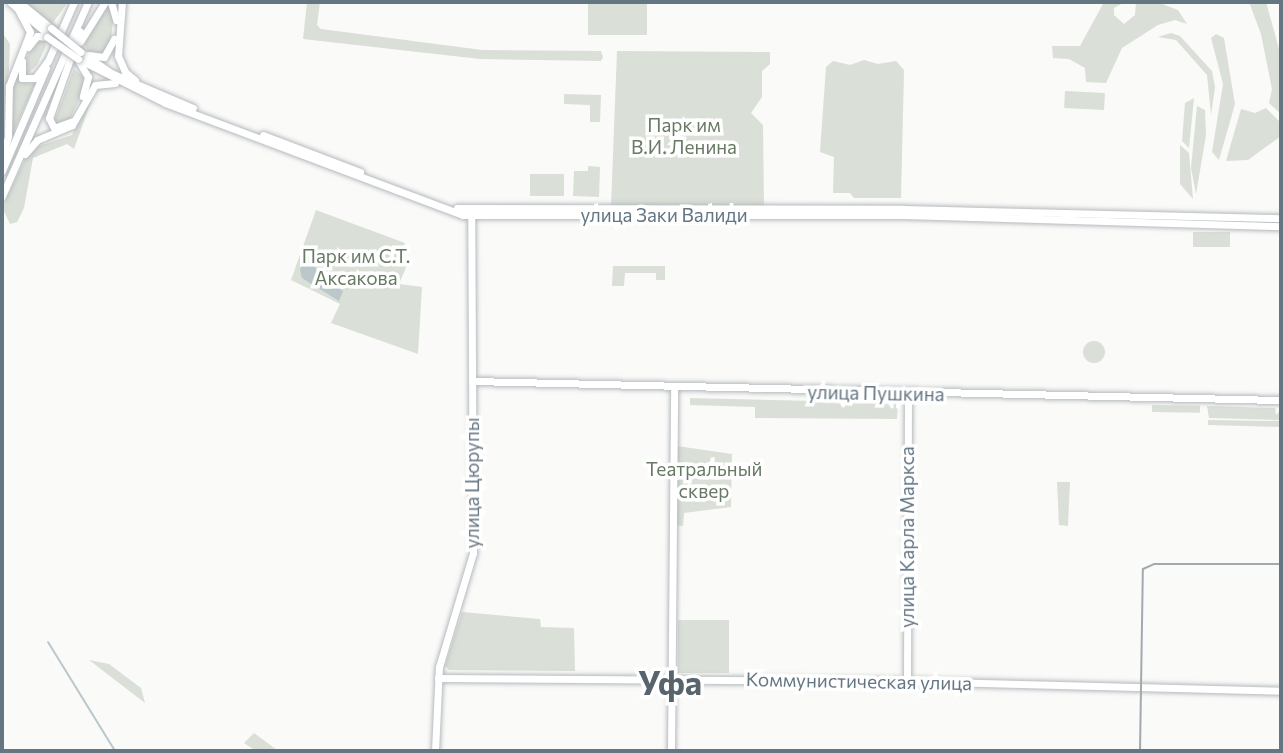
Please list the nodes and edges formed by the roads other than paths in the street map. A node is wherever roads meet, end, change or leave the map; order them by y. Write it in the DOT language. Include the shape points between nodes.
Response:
graph roads {
  1 [pos="10,2"];
  2 [pos="74,2"];
  3 [pos="90,2"];
  4 [pos="111,2"];
  5 [pos="122,2"];
  6 [pos="103,3"];
  7 [pos="20,4"];
  8 [pos="48,33"];
  9 [pos="84,59"];
  10 [pos="48,61"];
  11 [pos="66,62"];
  12 [pos="120,84"];
  13 [pos="154,91"];
  14 [pos="82,103"];
  15 [pos="73,121"];
  16 [pos="2,159"];
  17 [pos="19,159"];
  18 [pos="2,171"];
  19 [pos="2,196"];
  20 [pos="472,213"];
  21 [pos="1281,218"];
  22 [pos="1281,226"];
  23 [pos="472,381"];
  24 [pos="674,388"];
  25 [pos="908,394"];
  26 [pos="1281,400"];
  27 [pos="438,678"];
  28 [pos="671,679"];
  29 [pos="907,681"];
  30 [pos="1281,691"];
  31 [pos="435,751"];
  32 [pos="671,751"];
  1 -- 7 [label="main road"];
  2 -- 10 [label="main road"];
  3 -- 11 [label="main road"];
  4 -- 9 [label="main road" via="116,12 110,52"];
  5 -- 13 [label="main road" via="119,61 128,75"];
  6 -- 11 [label="main road"];
  7 -- 8 [label="main road"];
  7 -- 16 [label="main road" via="30,32 9,86 8,136"];
  8 -- 9 [label="main road, bridge"];
  8 -- 9 [label="main road, bridge"];
  8 -- 10 [label="main road" via="31,41 20,66 22,78 35,78"];
  9 -- 12 [label="main road, улица Заки Валиди"];
  9 -- 13 [label="main road, улица Заки Валиди"];
  9 -- 14 [label="main road" via="88,82"];
  10 -- 18 [label="main road"];
  11 -- 15 [label="main road" via="49,122 58,128"];
  11 -- 17 [label="main road"];
  12 -- 14 [label="main road" via="95,85"];
  12 -- 20 [label="main road, улица Заки Валиди"];
  13 -- 20 [label="main road, улица Заки Валиди"];
  14 -- 15 [label="main road"];
  15 -- 17 [label="main road" via="65,131 37,140"];
  17 -- 19 [label="main road"];
  20 -- 21 [label="main road, улица Заки Валиди" via="903,209"];
  20 -- 22 [label="main road, улица Заки Валиди" via="903,215"];
  20 -- 23 [label="main road, улица Цюрупы"];
  23 -- 24 [label="main road, улица Пушкина"];
  23 -- 27 [label="main road, улица Цюрупы" via="473,553"];
  24 -- 25 [label="main road, улица Пушкина"];
  24 -- 28 [label="main road"];
  25 -- 26 [label="main road, улица Пушкина"];
  25 -- 29 [label="main road, улица Карла Маркса"];
  27 -- 28 [label="main road, Коммунистическая улица"];
  27 -- 31 [label="main road, улица Цюрупы"];
  28 -- 29 [label="main road, Коммунистическая улица"];
  28 -- 32 [label="main road"];
  29 -- 30 [label="main road, Коммунистическая улица"];
}
